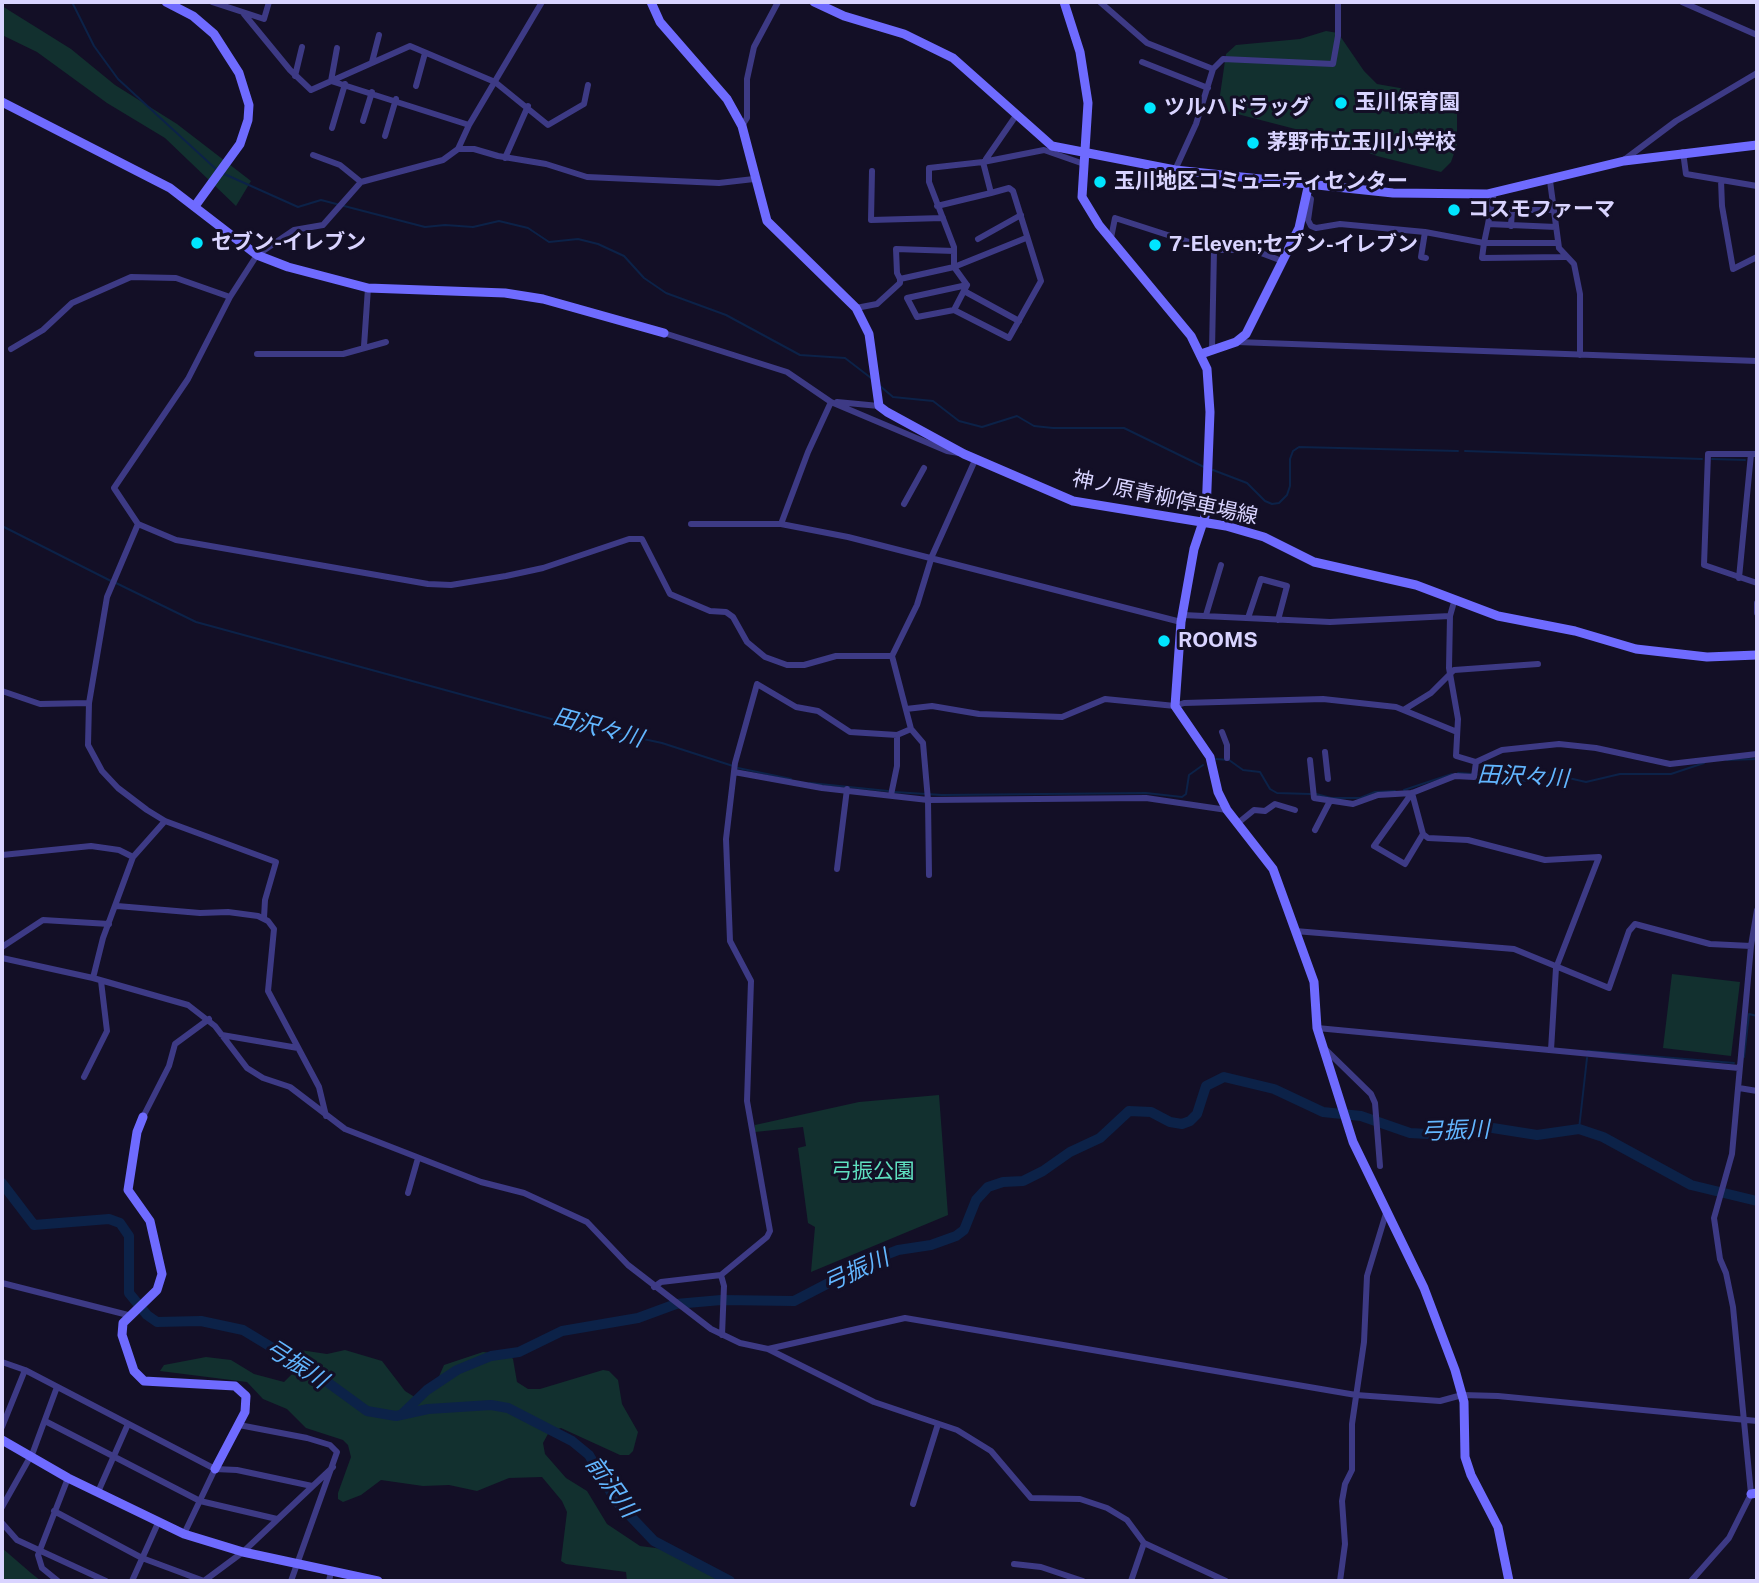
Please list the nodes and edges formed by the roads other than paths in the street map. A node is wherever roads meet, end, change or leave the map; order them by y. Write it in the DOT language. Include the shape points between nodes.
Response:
graph roads {
  1 [pos="166,2"];
  2 [pos="212,2"];
  3 [pos="269,2"];
  4 [pos="542,2"];
  5 [pos="651,2"];
  6 [pos="778,2"];
  7 [pos="814,2"];
  8 [pos="1064,2"];
  9 [pos="1100,2"];
  10 [pos="1338,2"];
  11 [pos="1682,2"];
  12 [pos="244,14"];
  13 [pos="379,35"];
  14 [pos="1757,35"];
  15 [pos="302,47"];
  16 [pos="337,48"];
  17 [pos="425,53"];
  18 [pos="372,62"];
  19 [pos="1143,62"];
  20 [pos="1213,69"];
  21 [pos="1757,73"];
  22 [pos="295,76"];
  23 [pos="331,81"];
  24 [pos="495,82"];
  25 [pos="345,85"];
  26 [pos="588,85"];
  27 [pos="416,86"];
  28 [pos="1208,88"];
  29 [pos="372,92"];
  30 [pos="396,99"];
  31 [pos="2,102"];
  32 [pos="528,106"];
  33 [pos="1015,117"];
  34 [pos="363,121"];
  35 [pos="469,125"];
  36 [pos="742,126"];
  37 [pos="332,128"];
  38 [pos="385,136"];
  39 [pos="1757,145"];
  40 [pos="458,149"];
  41 [pos="1683,152"];
  42 [pos="313,155"];
  43 [pos="505,158"];
  44 [pos="1084,159"];
  45 [pos="1624,160"];
  46 [pos="985,161"];
  47 [pos="1175,170"];
  48 [pos="872,171"];
  49 [pos="754,179"];
  50 [pos="1721,180"];
  51 [pos="1550,181"];
  52 [pos="361,182"];
  53 [pos="1309,183"];
  54 [pos="1757,186"];
  55 [pos="1494,192"];
  56 [pos="991,193"];
  57 [pos="1307,195"];
  58 [pos="195,206"];
  59 [pos="937,206"];
  60 [pos="1554,210"];
  61 [pos="1021,215"];
  62 [pos="943,218"];
  63 [pos="1488,224"];
  64 [pos="1511,226"];
  65 [pos="1522,227"];
  66 [pos="1556,227"];
  67 [pos="1426,232"];
  68 [pos="1027,238"];
  69 [pos="978,239"];
  70 [pos="1111,239"];
  71 [pos="1484,243"];
  72 [pos="1521,243"];
  73 [pos="1558,243"];
  74 [pos="1214,250"];
  75 [pos="954,251"];
  76 [pos="257,255"];
  77 [pos="1565,257"];
  78 [pos="1757,257"];
  79 [pos="1426,258"];
  80 [pos="1278,259"];
  81 [pos="954,267"];
  82 [pos="900,279"];
  83 [pos="368,288"];
  84 [pos="965,288"];
  85 [pos="230,297"];
  86 [pos="856,308"];
  87 [pos="954,310"];
  88 [pos="1019,321"];
  89 [pos="664,333"];
  90 [pos="386,342"];
  91 [pos="1236,342"];
  92 [pos="364,346"];
  93 [pos="11,349"];
  94 [pos="1212,350"];
  95 [pos="257,354"];
  96 [pos="1201,354"];
  97 [pos="1580,355"];
  98 [pos="1757,361"];
  99 [pos="831,402"];
  100 [pos="879,406"];
  101 [pos="964,454"];
  102 [pos="1754,454"];
  103 [pos="976,458"];
  104 [pos="923,468"];
  105 [pos="904,504"];
  106 [pos="1204,521"];
  107 [pos="138,524"];
  108 [pos="691,524"];
  109 [pos="781,524"];
  110 [pos="932,556"];
  111 [pos="1221,565"];
  112 [pos="1739,578"];
  113 [pos="1757,583"];
  114 [pos="1454,602"];
  115 [pos="1757,603"];
  116 [pos="1757,613"];
  117 [pos="1206,615"];
  118 [pos="1450,616"];
  119 [pos="1182,618"];
  120 [pos="1248,618"];
  121 [pos="1278,620"];
  122 [pos="1757,655"];
  123 [pos="892,656"];
  124 [pos="1538,664"];
  125 [pos="1450,675"];
  126 [pos="2,691"];
  127 [pos="89,703"];
  128 [pos="1175,706"];
  129 [pos="906,709"];
  130 [pos="1405,709"];
  131 [pos="911,729"];
  132 [pos="1222,732"];
  133 [pos="1457,732"];
  134 [pos="897,735"];
  135 [pos="1325,752"];
  136 [pos="1757,754"];
  137 [pos="1227,758"];
  138 [pos="1310,760"];
  139 [pos="1476,762"];
  140 [pos="734,768"];
  141 [pos="1328,779"];
  142 [pos="847,789"];
  143 [pos="891,792"];
  144 [pos="1412,793"];
  145 [pos="928,799"];
  146 [pos="1330,801"];
  147 [pos="1227,810"];
  148 [pos="1295,810"];
  149 [pos="165,821"];
  150 [pos="1238,823"];
  151 [pos="1315,830"];
  152 [pos="1423,834"];
  153 [pos="2,855"];
  154 [pos="133,857"];
  155 [pos="837,869"];
  156 [pos="929,875"];
  157 [pos="117,906"];
  158 [pos="1757,910"];
  159 [pos="264,918"];
  160 [pos="109,924"];
  161 [pos="1295,930"];
  162 [pos="1751,946"];
  163 [pos="2,947"];
  164 [pos="2,958"];
  165 [pos="1556,968"];
  166 [pos="97,979"];
  167 [pos="209,1019"];
  168 [pos="1317,1028"];
  169 [pos="222,1035"];
  170 [pos="1323,1047"];
  171 [pos="298,1048"];
  172 [pos="1551,1050"];
  173 [pos="1739,1068"];
  174 [pos="84,1077"];
  175 [pos="1739,1088"];
  176 [pos="1757,1091"];
  177 [pos="326,1116"];
  178 [pos="143,1117"];
  179 [pos="418,1158"];
  180 [pos="1380,1166"];
  181 [pos="408,1193"];
  182 [pos="1387,1210"];
  183 [pos="721,1275"];
  184 [pos="2,1283"];
  185 [pos="654,1287"];
  186 [pos="128,1315"];
  187 [pos="722,1335"];
  188 [pos="768,1349"];
  189 [pos="2,1362"];
  190 [pos="24,1370"];
  191 [pos="57,1387"];
  192 [pos="1356,1395"];
  193 [pos="1462,1395"];
  194 [pos="1745,1420"];
  195 [pos="45,1421"];
  196 [pos="1757,1421"];
  197 [pos="128,1424"];
  198 [pos="938,1424"];
  199 [pos="239,1425"];
  200 [pos="2,1427"];
  201 [pos="2,1440"];
  202 [pos="113,1457"];
  203 [pos="28,1458"];
  204 [pos="334,1466"];
  205 [pos="215,1469"];
  206 [pos="68,1478"];
  207 [pos="312,1486"];
  208 [pos="98,1492"];
  209 [pos="1754,1493"];
  210 [pos="200,1501"];
  211 [pos="914,1504"];
  212 [pos="2,1507"];
  213 [pos="54,1511"];
  214 [pos="277,1519"];
  215 [pos="2,1523"];
  216 [pos="159,1523"];
  217 [pos="184,1534"];
  218 [pos="1144,1543"];
  219 [pos="38,1549"];
  220 [pos="243,1552"];
  221 [pos="142,1559"];
  222 [pos="296,1564"];
  223 [pos="1014,1564"];
  224 [pos="330,1577"];
  225 [pos="365,1580"];
  226 [pos="58,1581"];
  227 [pos="106,1581"];
  228 [pos="132,1581"];
  229 [pos="204,1581"];
  230 [pos="291,1581"];
  231 [pos="377,1581"];
  232 [pos="1083,1581"];
  233 [pos="1131,1581"];
  234 [pos="1226,1581"];
  235 [pos="1340,1581"];
  236 [pos="1509,1581"];
  237 [pos="1691,1581"];
  1 -- 58 [label="street" via="204,24 239,74 249,105 238,148"];
  2 -- 12 [label="street"];
  3 -- 12 [label="street" via="264,19"];
  4 -- 24 [label="street"];
  5 -- 36 [label="street" via="660,22 727,99"];
  6 -- 36 [label="street" via="754,47 747,79 747,117"];
  7 -- 33 [label="street" via="904,34 953,58"];
  8 -- 44 [label="street" via="1080,52 1088,103"];
  9 -- 20 [label="street" via="1147,43"];
  10 -- 20 [label="street" via="1333,64 1223,59"];
  11 -- 14 [label="street"];
  12 -- 22 [label="street"];
  13 -- 18 [label="street"];
  15 -- 22 [label="street"];
  16 -- 23 [label="street"];
  17 -- 18 [label="street" via="410,46"];
  17 -- 24 [label="street"];
  17 -- 27 [label="street"];
  18 -- 23 [label="street"];
  19 -- 28 [label="street"];
  20 -- 28 [label="street"];
  21 -- 45 [label="street" via="1676,121"];
  22 -- 23 [label="street" via="311,90"];
  23 -- 25 [label="street"];
  24 -- 32 [label="street"];
  24 -- 35 [label="street"];
  25 -- 29 [label="street"];
  25 -- 37 [label="street"];
  26 -- 32 [label="street" via="584,104 548,125"];
  28 -- 47 [label="street"];
  29 -- 30 [label="street"];
  29 -- 34 [label="street"];
  30 -- 35 [label="street"];
  30 -- 38 [label="street"];
  31 -- 58 [label="street" via="139,171"];
  32 -- 43 [label="street"];
  33 -- 44 [label="street" via="1052,146"];
  33 -- 46 [label="street"];
  35 -- 40 [label="street"];
  36 -- 49 [label="street"];
  39 -- 41 [label="street"];
  40 -- 43 [label="street"];
  40 -- 52 [label="street" via="443,160"];
  41 -- 45 [label="street"];
  41 -- 50 [label="street" via="1686,174"];
  42 -- 52 [label="street" via="340,165"];
  43 -- 49 [label="street" via="587,177 719,183"];
  44 -- 46 [label="street" via="1044,150"];
  44 -- 47 [label="street"];
  44 -- 70 [label="street" via="1082,197"];
  45 -- 51 [label="street"];
  46 -- 56 [label="street"];
  46 -- 59 [label="street" via="929,168"];
  47 -- 53 [label="street"];
  48 -- 62 [label="street" via="871,220"];
  49 -- 86 [label="street" via="767,221"];
  50 -- 54 [label="street"];
  50 -- 78 [label="street" via="1733,269"];
  51 -- 55 [label="street"];
  51 -- 60 [label="street"];
  52 -- 76 [label="street" via="323,225 294,230"];
  53 -- 55 [label="street" via="1393,194"];
  53 -- 57 [label="street"];
  55 -- 63 [label="street"];
  56 -- 59 [label="street"];
  56 -- 61 [label="street" via="1009,188"];
  57 -- 67 [label="street" via="1311,199 1308,220 1316,228 1340,224"];
  57 -- 91 [label="street" via="1299,228 1246,334"];
  58 -- 76 [label="street"];
  59 -- 62 [label="street"];
  60 -- 64 [label="street" via="1511,210"];
  60 -- 66 [label="street"];
  61 -- 68 [label="street"];
  61 -- 69 [label="street"];
  62 -- 75 [label="street"];
  63 -- 64 [label="street"];
  63 -- 71 [label="street"];
  64 -- 65 [label="street"];
  65 -- 66 [label="street"];
  65 -- 72 [label="street"];
  66 -- 73 [label="street"];
  67 -- 71 [label="street"];
  67 -- 79 [label="street" via="1421,257"];
  68 -- 81 [label="street"];
  68 -- 88 [label="street" via="1041,281"];
  70 -- 74 [label="street" via="1115,218"];
  70 -- 96 [label="street"];
  71 -- 72 [label="street"];
  71 -- 77 [label="street" via="1482,258"];
  72 -- 73 [label="street"];
  73 -- 77 [label="street"];
  74 -- 80 [label="street" via="1252,250"];
  74 -- 94 [label="street"];
  75 -- 81 [label="street"];
  75 -- 82 [label="street" via="896,249"];
  76 -- 83 [label="street"];
  76 -- 85 [label="street"];
  77 -- 97 [label="street" via="1574,264 1580,294"];
  81 -- 82 [label="street"];
  81 -- 84 [label="street"];
  82 -- 86 [label="street" via="877,304"];
  83 -- 89 [label="street" via="505,293"];
  83 -- 92 [label="street"];
  84 -- 87 [label="street"];
  84 -- 87 [label="street" via="907,298 917,317"];
  84 -- 88 [label="street"];
  85 -- 93 [label="street" via="176,278 131,277 72,303 43,330"];
  85 -- 107 [label="street" via="188,379 116,481 114,488"];
  86 -- 100 [label="street" via="869,334"];
  87 -- 88 [label="street" via="1009,338"];
  89 -- 99 [label="street" via="787,372"];
  90 -- 92 [label="street"];
  91 -- 94 [label="street"];
  91 -- 97 [label="street"];
  92 -- 95 [label="street" via="343,354"];
  94 -- 96 [label="street"];
  96 -- 106 [label="street" via="1210,388"];
  97 -- 98 [label="street"];
  99 -- 100 [label="street"];
  99 -- 101 [label="street"];
  99 -- 109 [label="street"];
  100 -- 101 [label="street, 神ノ原青柳停車場線"];
  101 -- 103 [label="street, 神ノ原青柳停車場線"];
  102 -- 112 [label="street"];
  102 -- 112 [label="street" via="1708,454 1704,565"];
  103 -- 106 [label="street, 神ノ原青柳停車場線" via="1073,501"];
  103 -- 110 [label="street"];
  104 -- 105 [label="street"];
  106 -- 114 [label="street, 神ノ原青柳停車場線" via="1264,537 1314,562 1416,586"];
  106 -- 119 [label="street" via="1194,549"];
  107 -- 123 [label="street" via="176,540 450,585 543,568 629,539 642,539 670,594 710,611 726,611 747,642 777,663 804,666 836,656"];
  107 -- 127 [label="street" via="107,597"];
  108 -- 109 [label="street"];
  109 -- 110 [label="street"];
  110 -- 119 [label="street" via="1061,593"];
  110 -- 123 [label="street" via="917,605"];
  111 -- 117 [label="street"];
  112 -- 113 [label="street"];
  114 -- 118 [label="street"];
  114 -- 122 [label="street, 神ノ原青柳停車場線" via="1498,617 1575,631 1650,652"];
  115 -- 116 [label="street"];
  117 -- 119 [label="street"];
  117 -- 120 [label="street"];
  118 -- 121 [label="street"];
  118 -- 125 [label="street"];
  119 -- 128 [label="street"];
  120 -- 121 [label="street"];
  120 -- 121 [label="street" via="1261,579 1287,586"];
  123 -- 129 [label="street"];
  124 -- 125 [label="street" via="1454,670"];
  125 -- 130 [label="street"];
  125 -- 133 [label="street"];
  126 -- 127 [label="street" via="40,704"];
  127 -- 149 [label="street" via="91,756 118,788"];
  128 -- 129 [label="street" via="1105,699 1062,717 979,714 932,706"];
  128 -- 130 [label="street" via="1323,699"];
  128 -- 147 [label="street" via="1210,757"];
  129 -- 131 [label="street"];
  130 -- 133 [label="street"];
  131 -- 134 [label="street"];
  131 -- 145 [label="street" via="923,743"];
  132 -- 137 [label="street"];
  133 -- 139 [label="street" via="1456,756"];
  134 -- 140 [label="street" via="850,732 818,711 796,707 757,684"];
  134 -- 143 [label="street"];
  135 -- 141 [label="street"];
  136 -- 139 [label="street" via="1670,764 1559,744 1502,750"];
  138 -- 146 [label="street" via="1314,798"];
  139 -- 144 [label="street" via="1475,774 1455,776"];
  140 -- 142 [label="street" via="822,788"];
  140 -- 183 [label="street" via="726,839 730,941 751,981 747,1101 770,1231"];
  142 -- 143 [label="street"];
  142 -- 155 [label="street"];
  143 -- 145 [label="street"];
  144 -- 146 [label="street" via="1378,795 1353,804"];
  144 -- 152 [label="street"];
  144 -- 152 [label="street" via="1374,846 1405,864"];
  145 -- 147 [label="street" via="1146,798"];
  145 -- 156 [label="street"];
  146 -- 151 [label="street"];
  147 -- 150 [label="street"];
  148 -- 150 [label="street" via="1275,804 1265,811 1254,810"];
  149 -- 154 [label="street"];
  149 -- 159 [label="street" via="276,862"];
  150 -- 161 [label="street" via="1270,861"];
  152 -- 165 [label="street" via="1468,840 1545,860 1599,856"];
  153 -- 154 [label="street" via="91,846"];
  154 -- 157 [label="street"];
  157 -- 159 [label="street"];
  157 -- 160 [label="street"];
  158 -- 162 [label="street"];
  159 -- 171 [label="street" via="274,929 268,991"];
  160 -- 163 [label="street" via="43,920"];
  160 -- 166 [label="street"];
  161 -- 165 [label="street" via="1514,949"];
  161 -- 168 [label="street" via="1314,982"];
  162 -- 165 [label="street" via="1710,944 1635,924 1609,988"];
  162 -- 173 [label="street"];
  164 -- 166 [label="street"];
  165 -- 172 [label="street"];
  166 -- 167 [label="street" via="188,1005"];
  166 -- 174 [label="street" via="107,1031"];
  167 -- 169 [label="street"];
  167 -- 178 [label="street" via="175,1044"];
  168 -- 170 [label="street"];
  168 -- 172 [label="street"];
  169 -- 171 [label="street"];
  169 -- 177 [label="street" via="247,1068 290,1087"];
  170 -- 180 [label="street" via="1371,1094"];
  170 -- 182 [label="street" via="1353,1142"];
  171 -- 177 [label="street" via="319,1087"];
  172 -- 173 [label="street"];
  173 -- 175 [label="street"];
  175 -- 176 [label="street"];
  175 -- 194 [label="street" via="1732,1154 1717,1199 1715,1226 1733,1307"];
  177 -- 179 [label="street" via="361,1137"];
  178 -- 186 [label="street" via="128,1191 150,1221 162,1274 157,1290"];
  179 -- 181 [label="street"];
  179 -- 185 [label="street" via="481,1182 524,1192 587,1222"];
  182 -- 192 [label="street" via="1367,1276"];
  182 -- 193 [label="street" via="1424,1288"];
  183 -- 185 [label="street" via="661,1282"];
  183 -- 187 [label="street"];
  184 -- 186 [label="street"];
  185 -- 187 [label="street"];
  186 -- 199 [label="street" via="121,1329 139,1377 150,1382 235,1386 246,1396"];
  187 -- 188 [label="street"];
  188 -- 192 [label="street" via="905,1318"];
  188 -- 198 [label="street" via="874,1402"];
  189 -- 190 [label="street"];
  190 -- 191 [label="street"];
  190 -- 200 [label="street"];
  191 -- 195 [label="street"];
  191 -- 197 [label="street"];
  192 -- 193 [label="street" via="1440,1401"];
  192 -- 235 [label="street" via="1352,1470 1342,1501 1345,1544"];
  193 -- 194 [label="street"];
  193 -- 236 [label="street" via="1465,1457 1499,1527"];
  194 -- 196 [label="street"];
  194 -- 209 [label="street"];
  195 -- 202 [label="street"];
  195 -- 203 [label="street"];
  197 -- 202 [label="street"];
  197 -- 205 [label="street"];
  198 -- 211 [label="street"];
  198 -- 218 [label="street" via="991,1451 1031,1498 1080,1499 1107,1508 1127,1520"];
  199 -- 204 [label="street" via="330,1445 337,1452"];
  199 -- 205 [label="street"];
  201 -- 203 [label="street"];
  202 -- 208 [label="street"];
  202 -- 210 [label="street"];
  203 -- 206 [label="street"];
  203 -- 212 [label="street"];
  204 -- 207 [label="street"];
  204 -- 222 [label="street"];
  205 -- 207 [label="street"];
  205 -- 210 [label="street"];
  206 -- 208 [label="street"];
  206 -- 213 [label="street"];
  207 -- 214 [label="street"];
  208 -- 216 [label="street"];
  209 -- 237 [label="street" via="1729,1538"];
  210 -- 214 [label="street"];
  210 -- 217 [label="street"];
  213 -- 219 [label="street"];
  213 -- 221 [label="street"];
  214 -- 220 [label="street"];
  215 -- 219 [label="street" via="17,1540"];
  216 -- 217 [label="street"];
  216 -- 221 [label="street"];
  217 -- 220 [label="street"];
  218 -- 233 [label="street"];
  218 -- 234 [label="street"];
  219 -- 226 [label="street" via="42,1568"];
  219 -- 227 [label="street"];
  220 -- 222 [label="street"];
  220 -- 229 [label="street"];
  221 -- 228 [label="street"];
  221 -- 229 [label="street"];
  222 -- 224 [label="street"];
  222 -- 230 [label="street"];
  223 -- 232 [label="street" via="1041,1567"];
  224 -- 225 [label="street"];
  225 -- 231 [label="street"];
}
